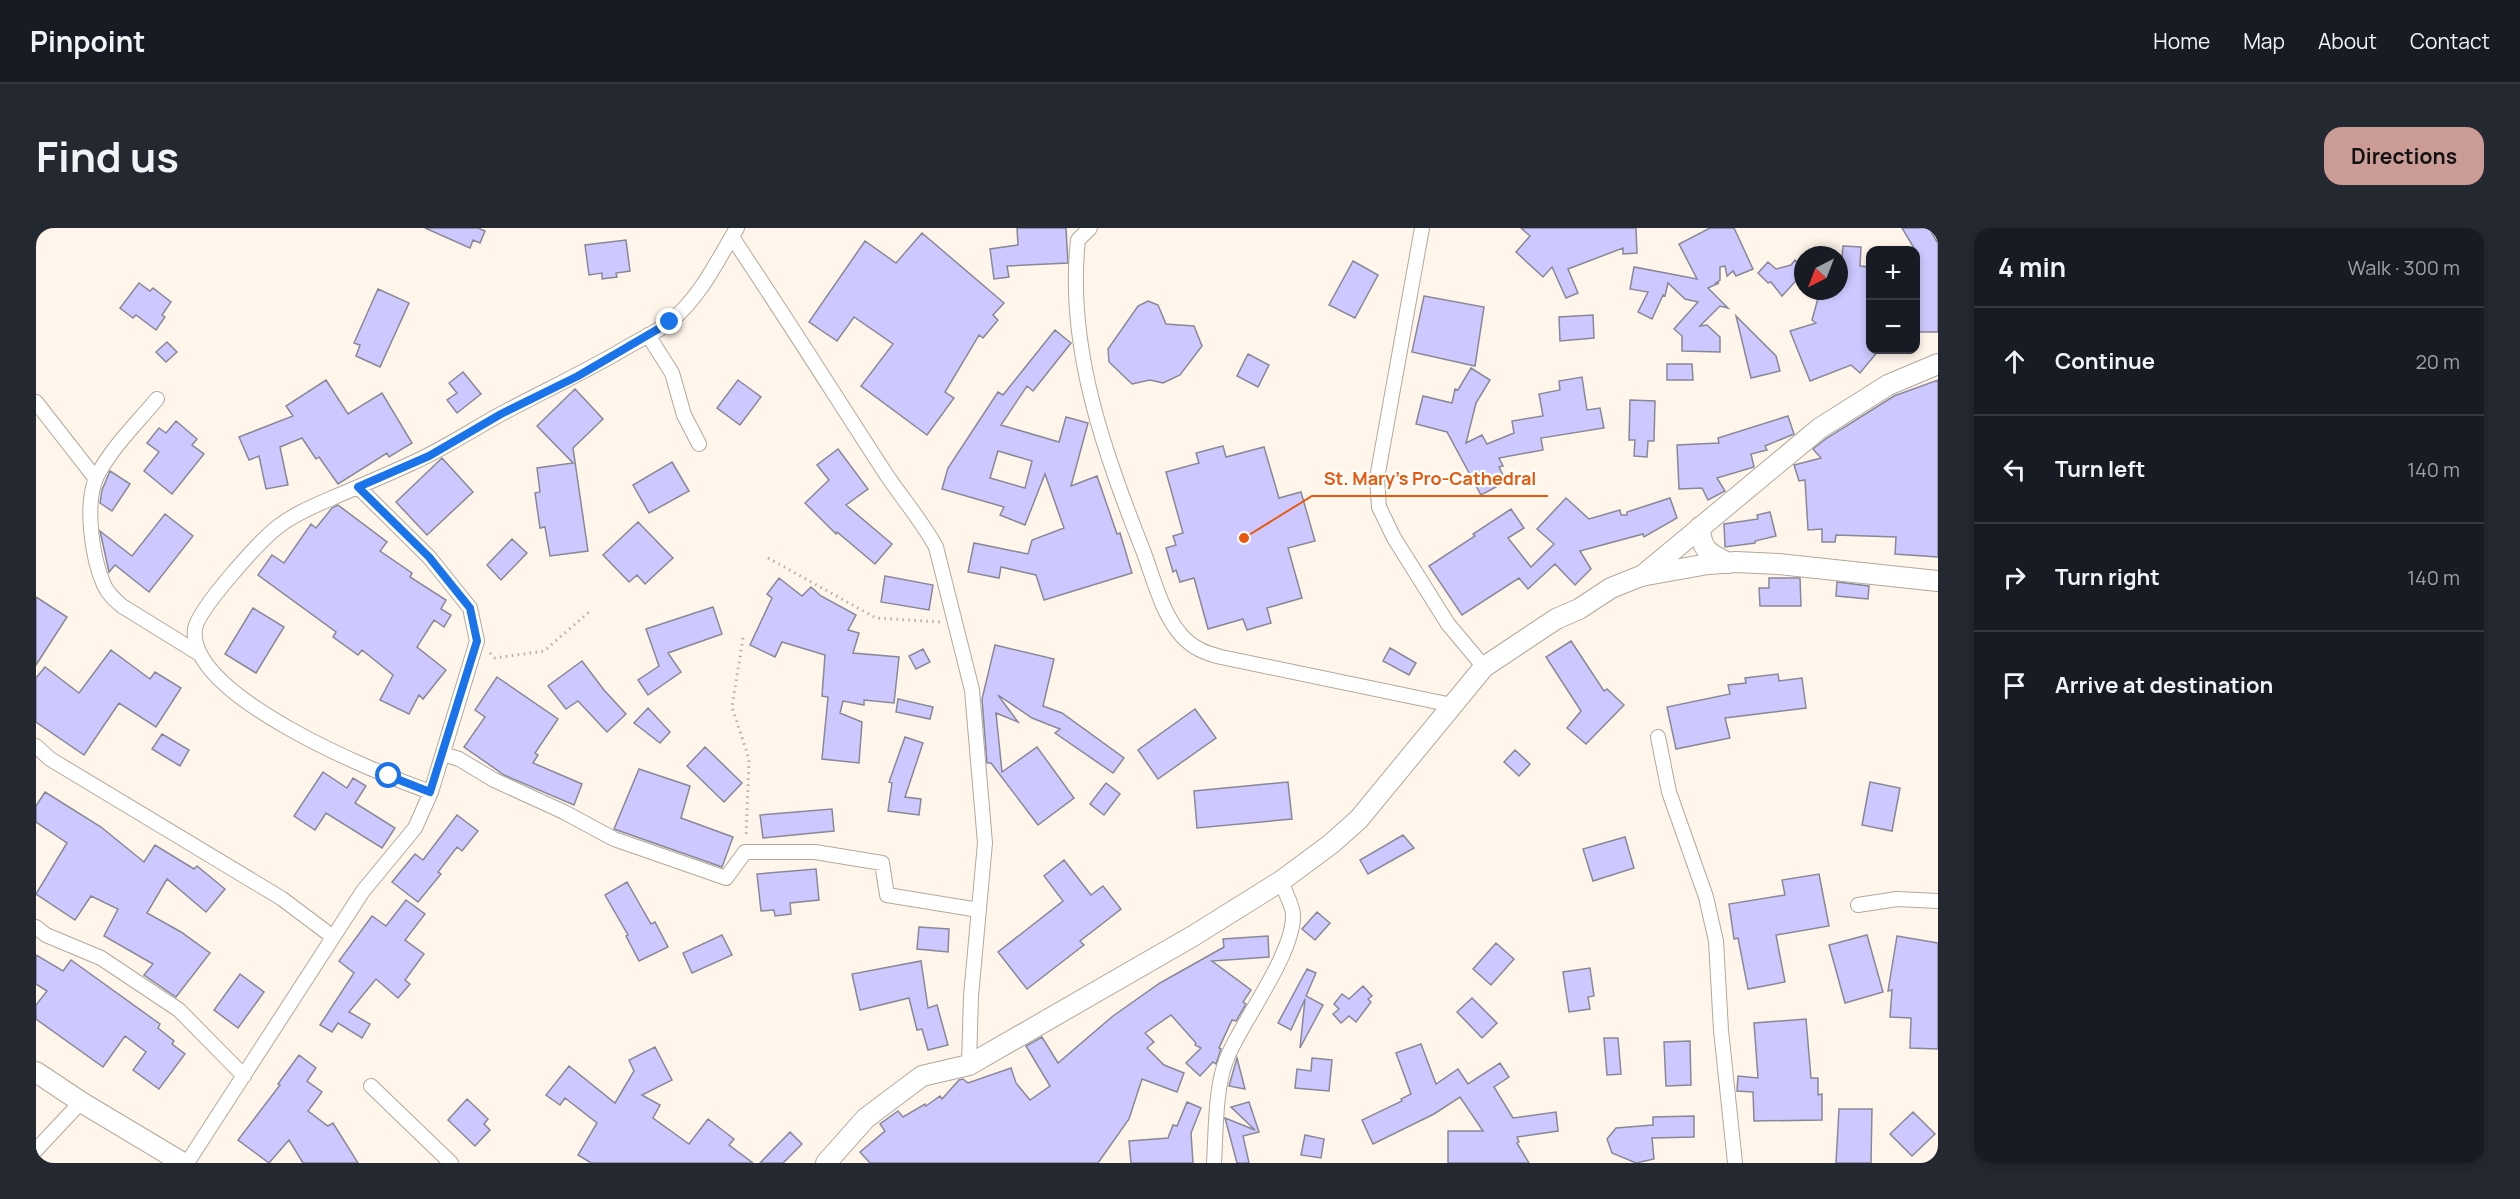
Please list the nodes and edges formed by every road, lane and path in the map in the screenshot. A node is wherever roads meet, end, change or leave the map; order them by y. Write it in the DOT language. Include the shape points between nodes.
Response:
graph roads {
  1 [pos="1090,228"];
  2 [pos="1422,228"];
  3 [pos="734,232"];
  4 [pos="648,335"];
  5 [pos="1938,364"];
  6 [pos="157,399"];
  7 [pos="36,402"];
  8 [pos="699,444"];
  9 [pos="96,479"];
  10 [pos="358,487"];
  11 [pos="1700,527"];
  12 [pos="768,558"];
  13 [pos="1728,563"];
  14 [pos="1641,576"];
  15 [pos="1938,581"];
  16 [pos="589,612"];
  17 [pos="955,623"];
  18 [pos="743,638"];
  19 [pos="477,641"];
  20 [pos="198,652"];
  21 [pos="1484,667"];
  22 [pos="1452,705"];
  23 [pos="1658,737"];
  24 [pos="36,746"];
  25 [pos="442,754"];
  26 [pos="430,792"];
  27 [pos="745,852"];
  28 [pos="1281,880"];
  29 [pos="1938,901"];
  30 [pos="1858,904"];
  31 [pos="979,910"];
  32 [pos="36,927"];
  33 [pos="333,937"];
  34 [pos="969,1065"];
  35 [pos="36,1072"];
  36 [pos="244,1076"];
  37 [pos="371,1086"];
  38 [pos="81,1102"];
  39 [pos="36,1150"];
  40 [pos="185,1163"];
  41 [pos="451,1163"];
  42 [pos="826,1163"];
  43 [pos="1215,1163"];
  44 [pos="1735,1163"];
  1 -- 22 [label="street" via="1078,240 1076,259 1079,329 1090,399 1119,490 1167,613 1180,634 1203,652 1221,657"];
  2 -- 21 [label="street" via="1377,478 1379,507 1448,624"];
  3 -- 4 [label="street" via="696,298 670,322"];
  3 -- 17 [label="street" via="883,471 936,547"];
  4 -- 8 [label="street" via="672,373 684,415"];
  4 -- 10 [label="street" via="429,456"];
  5 -- 11 [label="street" via="1888,385 1820,428"];
  6 -- 9 [label="street" via="105,461"];
  7 -- 9 [label="street"];
  9 -- 20 [label="street" via="91,503 93,551 104,586 122,606"];
  10 -- 19 [label="street" via="429,557 470,608"];
  10 -- 20 [label="street" via="279,526 198,618"];
  11 -- 13 [label="street" via="1704,549"];
  11 -- 14 [label="street"];
  12 -- 17 [label="path" via="876,618"];
  13 -- 14 [label="street"];
  13 -- 15 [label="street" via="1778,564"];
  14 -- 21 [label="street" via="1556,619"];
  16 -- 19 [label="path" via="544,651 495,658"];
  17 -- 31 [label="street" via="972,690 985,843"];
  18 -- 27 [label="path" via="732,707 749,759"];
  19 -- 25 [label="street"];
  20 -- 26 [label="street" via="230,688 288,730 340,756"];
  21 -- 22 [label="street"];
  22 -- 28 [label="street" via="1359,819"];
  23 -- 44 [label="street" via="1669,792 1706,897 1716,941"];
  24 -- 33 [label="street" via="50,759 281,898"];
  25 -- 26 [label="street"];
  25 -- 27 [label="street" via="459,759 614,839 726,878"];
  26 -- 33 [label="street" via="415,828 363,891"];
  27 -- 31 [label="street" via="815,852 882,863 887,895"];
  28 -- 34 [label="street" via="1193,936"];
  28 -- 43 [label="street" via="1293,915 1289,933 1227,1059 1217,1109"];
  29 -- 30 [label="street" via="1897,899"];
  31 -- 34 [label="street"];
  32 -- 36 [label="street" via="101,958 179,1010"];
  33 -- 36 [label="street"];
  34 -- 42 [label="street" via="922,1076 866,1118"];
  35 -- 38 [label="street"];
  36 -- 40 [label="street"];
  37 -- 41 [label="street"];
  38 -- 39 [label="street"];
  38 -- 40 [label="street"];
}
